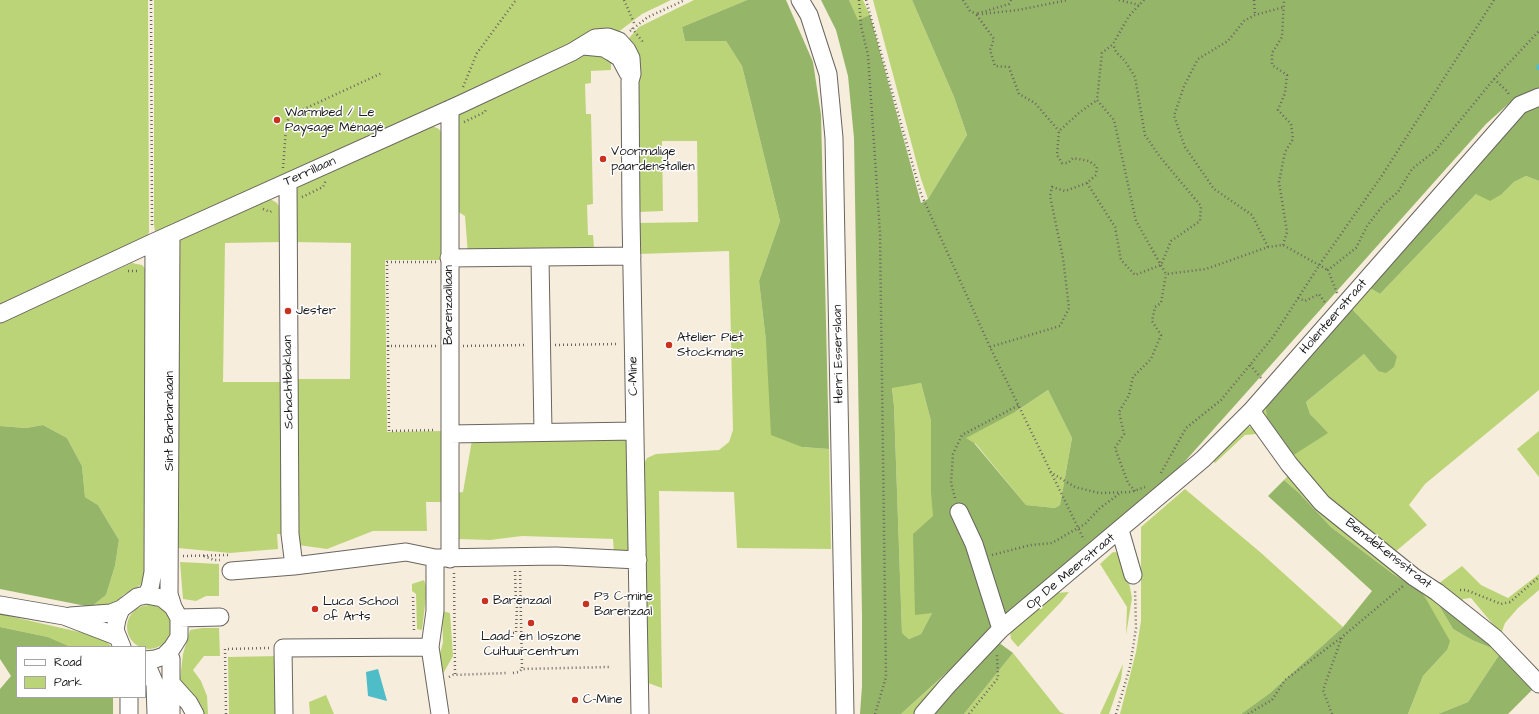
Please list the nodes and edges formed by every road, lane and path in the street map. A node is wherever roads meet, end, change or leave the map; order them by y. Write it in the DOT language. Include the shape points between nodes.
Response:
graph roads {
  1 [pos="151,0"];
  2 [pos="516,0"];
  3 [pos="624,0"];
  4 [pos="685,0"];
  5 [pos="800,0"];
  6 [pos="859,0"];
  7 [pos="866,0"];
  8 [pos="963,0"];
  9 [pos="1011,0"];
  10 [pos="1068,0"];
  11 [pos="1119,0"];
  12 [pos="1144,0"];
  13 [pos="1254,0"];
  14 [pos="1284,0"];
  15 [pos="1494,0"];
  16 [pos="1139,5"];
  17 [pos="1284,6"];
  18 [pos="976,14"];
  19 [pos="1256,15"];
  20 [pos="1539,31"];
  21 [pos="619,41"];
  22 [pos="1113,44"];
  23 [pos="582,46"];
  24 [pos="382,73"];
  25 [pos="1494,79"];
  26 [pos="630,81"];
  27 [pos="462,90"];
  28 [pos="1539,97"];
  29 [pos="1510,98"];
  30 [pos="1097,100"];
  31 [pos="443,112"];
  32 [pos="1058,131"];
  33 [pos="1087,183"];
  34 [pos="281,185"];
  35 [pos="260,208"];
  36 [pos="283,209"];
  37 [pos="171,235"];
  38 [pos="154,242"];
  39 [pos="1283,245"];
  40 [pos="1268,247"];
  41 [pos="632,256"];
  42 [pos="540,258"];
  43 [pos="446,260"];
  44 [pos="1320,264"];
  45 [pos="1161,265"];
  46 [pos="1328,270"];
  47 [pos="1166,274"];
  48 [pos="1338,295"];
  49 [pos="1298,298"];
  50 [pos="1330,310"];
  51 [pos="0,314"];
  52 [pos="388,346"];
  53 [pos="442,346"];
  54 [pos="990,347"];
  55 [pos="1019,405"];
  56 [pos="1251,411"];
  57 [pos="636,431"];
  58 [pos="446,432"];
  59 [pos="543,432"];
  60 [pos="1050,472"];
  61 [pos="1160,475"];
  62 [pos="1150,485"];
  63 [pos="1135,491"];
  64 [pos="1119,494"];
  65 [pos="959,512"];
  66 [pos="1078,528"];
  67 [pos="1120,530"];
  68 [pos="181,550"];
  69 [pos="1091,555"];
  70 [pos="979,558"];
  71 [pos="446,559"];
  72 [pos="638,560"];
  73 [pos="229,563"];
  74 [pos="516,564"];
  75 [pos="294,566"];
  76 [pos="1133,575"];
  77 [pos="1414,577"];
  78 [pos="1539,577"];
  79 [pos="1437,592"];
  80 [pos="146,595"];
  81 [pos="413,597"];
  82 [pos="516,604"];
  83 [pos="521,604"];
  84 [pos="0,605"];
  85 [pos="121,609"];
  86 [pos="176,612"];
  87 [pos="64,616"];
  88 [pos="220,617"];
  89 [pos="1001,629"];
  90 [pos="513,633"];
  91 [pos="1342,637"];
  92 [pos="119,642"];
  93 [pos="422,647"];
  94 [pos="283,648"];
  95 [pos="996,648"];
  96 [pos="168,652"];
  97 [pos="146,660"];
  98 [pos="146,662"];
  99 [pos="609,667"];
  100 [pos="522,669"];
  101 [pos="507,672"];
  102 [pos="513,672"];
  103 [pos="456,674"];
  104 [pos="171,683"];
  105 [pos="1539,684"];
  106 [pos="436,686"];
  107 [pos="129,698"];
  108 [pos="129,714"];
  109 [pos="156,714"];
  110 [pos="171,714"];
  111 [pos="195,714"];
  112 [pos="226,714"];
  113 [pos="284,714"];
  114 [pos="440,714"];
  115 [pos="640,714"];
  116 [pos="845,714"];
  117 [pos="875,714"];
  118 [pos="923,714"];
  119 [pos="969,714"];
  120 [pos="1116,714"];
  121 [pos="1248,714"];
  122 [pos="1332,714"];
  1 -- 38 [label="path"];
  2 -- 27 [label="path" via="477,53"];
  3 -- 4 [label="path" via="635,25"];
  5 -- 116 [label="street, Henri Esserslaan" via="809,15 828,74 834,138"];
  6 -- 117 [label="path" via="861,26 868,55 880,233 886,678"];
  7 -- 54 [label="path" via="921,194"];
  8 -- 18 [label="path" via="970,11"];
  9 -- 18 [label="path" via="1009,4"];
  10 -- 18 [label="path" via="1018,10"];
  11 -- 16 [label="path"];
  12 -- 16 [label="path"];
  13 -- 19 [label="path"];
  14 -- 17 [label="path"];
  15 -- 44 [label="path" via="1381,177"];
  16 -- 22 [label="path" via="1129,16"];
  17 -- 19 [label="path"];
  17 -- 39 [label="path" via="1282,37 1272,53 1272,65 1287,75 1285,92 1278,110 1291,124 1293,139 1285,152 1279,182 1287,232"];
  18 -- 32 [label="path" via="994,39 990,50 995,66 1008,67 1019,94 1035,103"];
  19 -- 40 [label="path" via="1244,21 1228,41 1198,59 1184,86 1174,116 1185,147 1214,189 1252,215"];
  20 -- 25 [label="path"];
  21 -- 23 [label="street, Terrillaan" via="608,37 595,38"];
  21 -- 26 [label="street, C-Mine" via="631,58"];
  22 -- 30 [label="path" via="1102,53"];
  22 -- 45 [label="path" via="1135,77 1145,135 1201,206 1200,221 1171,241"];
  23 -- 26 [label="street" via="604,48 616,55 626,66"];
  23 -- 31 [label="street, Terrillaan"];
  24 -- 34 [label="path" via="289,116"];
  25 -- 29 [label="path" via="1508,92"];
  25 -- 46 [label="path" via="1435,151 1412,169 1398,192 1384,204 1367,226 1356,248"];
  26 -- 41 [label="street, C-Mine"];
  28 -- 56 [label="street, Holenteerstraat" via="1520,105"];
  30 -- 32 [label="path"];
  30 -- 45 [label="path" via="1114,120 1136,221"];
  31 -- 34 [label="street, Terrillaan"];
  31 -- 43 [label="street, Barenzaallaan" via="449,140"];
  32 -- 33 [label="path" via="1057,155 1062,163 1068,163 1073,158 1089,161 1097,167 1096,175"];
  33 -- 45 [label="path" via="1115,227 1120,260 1135,275"];
  33 -- 54 [label="path" via="1066,190 1052,188 1050,196 1063,258 1069,308 1060,326"];
  34 -- 36 [label="street"];
  34 -- 37 [label="street, Terrillaan"];
  35 -- 36 [label="path" via="270,212"];
  36 -- 75 [label="street, Schachtboklaan" via="290,534"];
  37 -- 38 [label="street, Terrillaan"];
  37 -- 86 [label="street, Sint Barbaralaan" via="169,594"];
  38 -- 51 [label="street, Terrillaan"];
  38 -- 80 [label="street, Sint Barbaralaan" via="153,572"];
  39 -- 40 [label="path"];
  39 -- 44 [label="path"];
  40 -- 47 [label="path" via="1206,269"];
  41 -- 42 [label="street"];
  41 -- 57 [label="street, C-Mine"];
  42 -- 43 [label="street"];
  42 -- 59 [label="street"];
  43 -- 52 [label="path" via="387,262"];
  43 -- 58 [label="street, Barenzaallaan"];
  44 -- 46 [label="path"];
  44 -- 49 [label="path"];
  45 -- 47 [label="path"];
  46 -- 48 [label="path"];
  47 -- 63 [label="path" via="1161,303 1155,307 1152,321 1161,335 1151,359 1132,377 1129,395 1119,412 1124,434 1114,448 1128,483"];
  49 -- 50 [label="path" via="1305,301 1319,294"];
  49 -- 61 [label="path" via="1273,337 1221,400 1186,428"];
  52 -- 53 [label="path"];
  52 -- 58 [label="path" via="388,431"];
  54 -- 55 [label="path"];
  55 -- 60 [label="path"];
  55 -- 65 [label="path" via="962,435 953,454 952,483"];
  56 -- 67 [label="street, Holenteerstraat" via="1203,459"];
  56 -- 77 [label="street, Bemdekensstraat" via="1289,464 1322,503"];
  57 -- 59 [label="street"];
  57 -- 72 [label="street, C-Mine"];
  58 -- 59 [label="street"];
  58 -- 71 [label="street, Barenzaallaan" via="450,502"];
  60 -- 64 [label="path" via="1075,487 1099,493"];
  60 -- 66 [label="path"];
  62 -- 63 [label="path"];
  63 -- 64 [label="path"];
  64 -- 66 [label="path"];
  65 -- 70 [label="street"];
  66 -- 69 [label="path"];
  66 -- 70 [label="path" via="1052,543"];
  67 -- 69 [label="street, Op De Meerstraat"];
  67 -- 76 [label="street, Op De Meerstraat"];
  68 -- 73 [label="path" via="179,556"];
  69 -- 89 [label="street, Op De Meerstraat"];
  70 -- 89 [label="street"];
  71 -- 74 [label="street"];
  71 -- 75 [label="street" via="406,552"];
  71 -- 93 [label="street, Barenzaallaan" via="435,611"];
  71 -- 103 [label="path"];
  72 -- 74 [label="street" via="556,556"];
  72 -- 115 [label="street, C-Mine"];
  73 -- 75 [label="street"];
  74 -- 82 [label="path"];
  74 -- 83 [label="path"];
  76 -- 120 [label="path" via="1136,628 1130,667"];
  77 -- 79 [label="street, Bemdekensstraat"];
  77 -- 91 [label="path"];
  78 -- 79 [label="path" via="1510,602 1501,604 1466,590"];
  79 -- 105 [label="street, Bemdekensstraat" via="1494,638"];
  80 -- 85 [label="street" via="137,596"];
  80 -- 86 [label="street" via="162,598"];
  81 -- 93 [label="path"];
  82 -- 83 [label="path"];
  82 -- 90 [label="path" via="516,633"];
  83 -- 100 [label="path"];
  84 -- 87 [label="street"];
  85 -- 87 [label="street" via="111,613"];
  85 -- 92 [label="street" via="116,619"];
  86 -- 88 [label="street"];
  86 -- 96 [label="street, Sint Barbaralaan" via="179,637"];
  87 -- 92 [label="street"];
  89 -- 118 [label="street, Op De Meerstraat"];
  91 -- 121 [label="path" via="1285,680 1272,700"];
  91 -- 122 [label="path" via="1323,690"];
  93 -- 94 [label="street"];
  93 -- 106 [label="street, Barenzaallaan"];
  94 -- 112 [label="path" via="226,649"];
  94 -- 113 [label="street"];
  95 -- 119 [label="path" via="998,678"];
  96 -- 97 [label="street" via="156,659"];
  96 -- 104 [label="street" via="171,659"];
  98 -- 109 [label="street" via="155,684"];
  99 -- 100 [label="path"];
  100 -- 102 [label="path"];
  101 -- 103 [label="path"];
  103 -- 106 [label="path"];
  104 -- 110 [label="street"];
  104 -- 111 [label="street"];
  106 -- 114 [label="street, Barenzaallaan"];
  107 -- 108 [label="street"];
}
